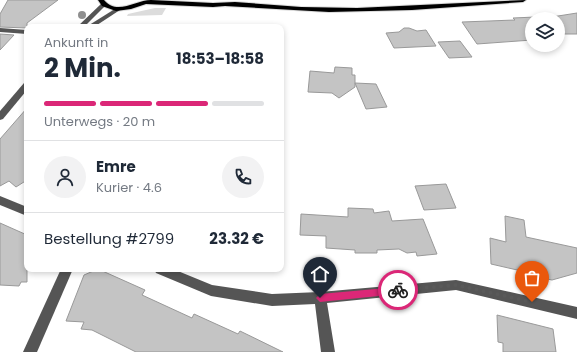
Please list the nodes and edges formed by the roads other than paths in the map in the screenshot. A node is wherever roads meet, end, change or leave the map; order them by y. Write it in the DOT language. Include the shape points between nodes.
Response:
graph roads {
  1 [pos="208,0"];
  2 [pos="523,0"];
  3 [pos="147,1"];
  4 [pos="103,2"];
  5 [pos="225,4"];
  6 [pos="120,8"];
  7 [pos="83,24"];
  8 [pos="94,24"];
  9 [pos="0,30"];
  10 [pos="24,32"];
  11 [pos="24,89"];
  12 [pos="0,117"];
  13 [pos="0,200"];
  14 [pos="24,211"];
  15 [pos="66,272"];
  16 [pos="167,272"];
  17 [pos="320,298"];
  18 [pos="577,313"];
  19 [pos="30,352"];
  20 [pos="328,352"];
  1 -- 5 [label="main road"];
  2 -- 5 [label="main road" via="359,9 302,9"];
  3 -- 5 [label="main road"];
  3 -- 6 [label="main road" via="134,7"];
  4 -- 6 [label="main road"];
  4 -- 7 [label="street"];
  6 -- 8 [label="street"];
  9 -- 10 [label="street"];
  11 -- 12 [label="street"];
  13 -- 14 [label="street"];
  15 -- 19 [label="street"];
  16 -- 17 [label="street" via="211,290 272,300"];
  17 -- 18 [label="street" via="456,285"];
  17 -- 20 [label="street"];
}
